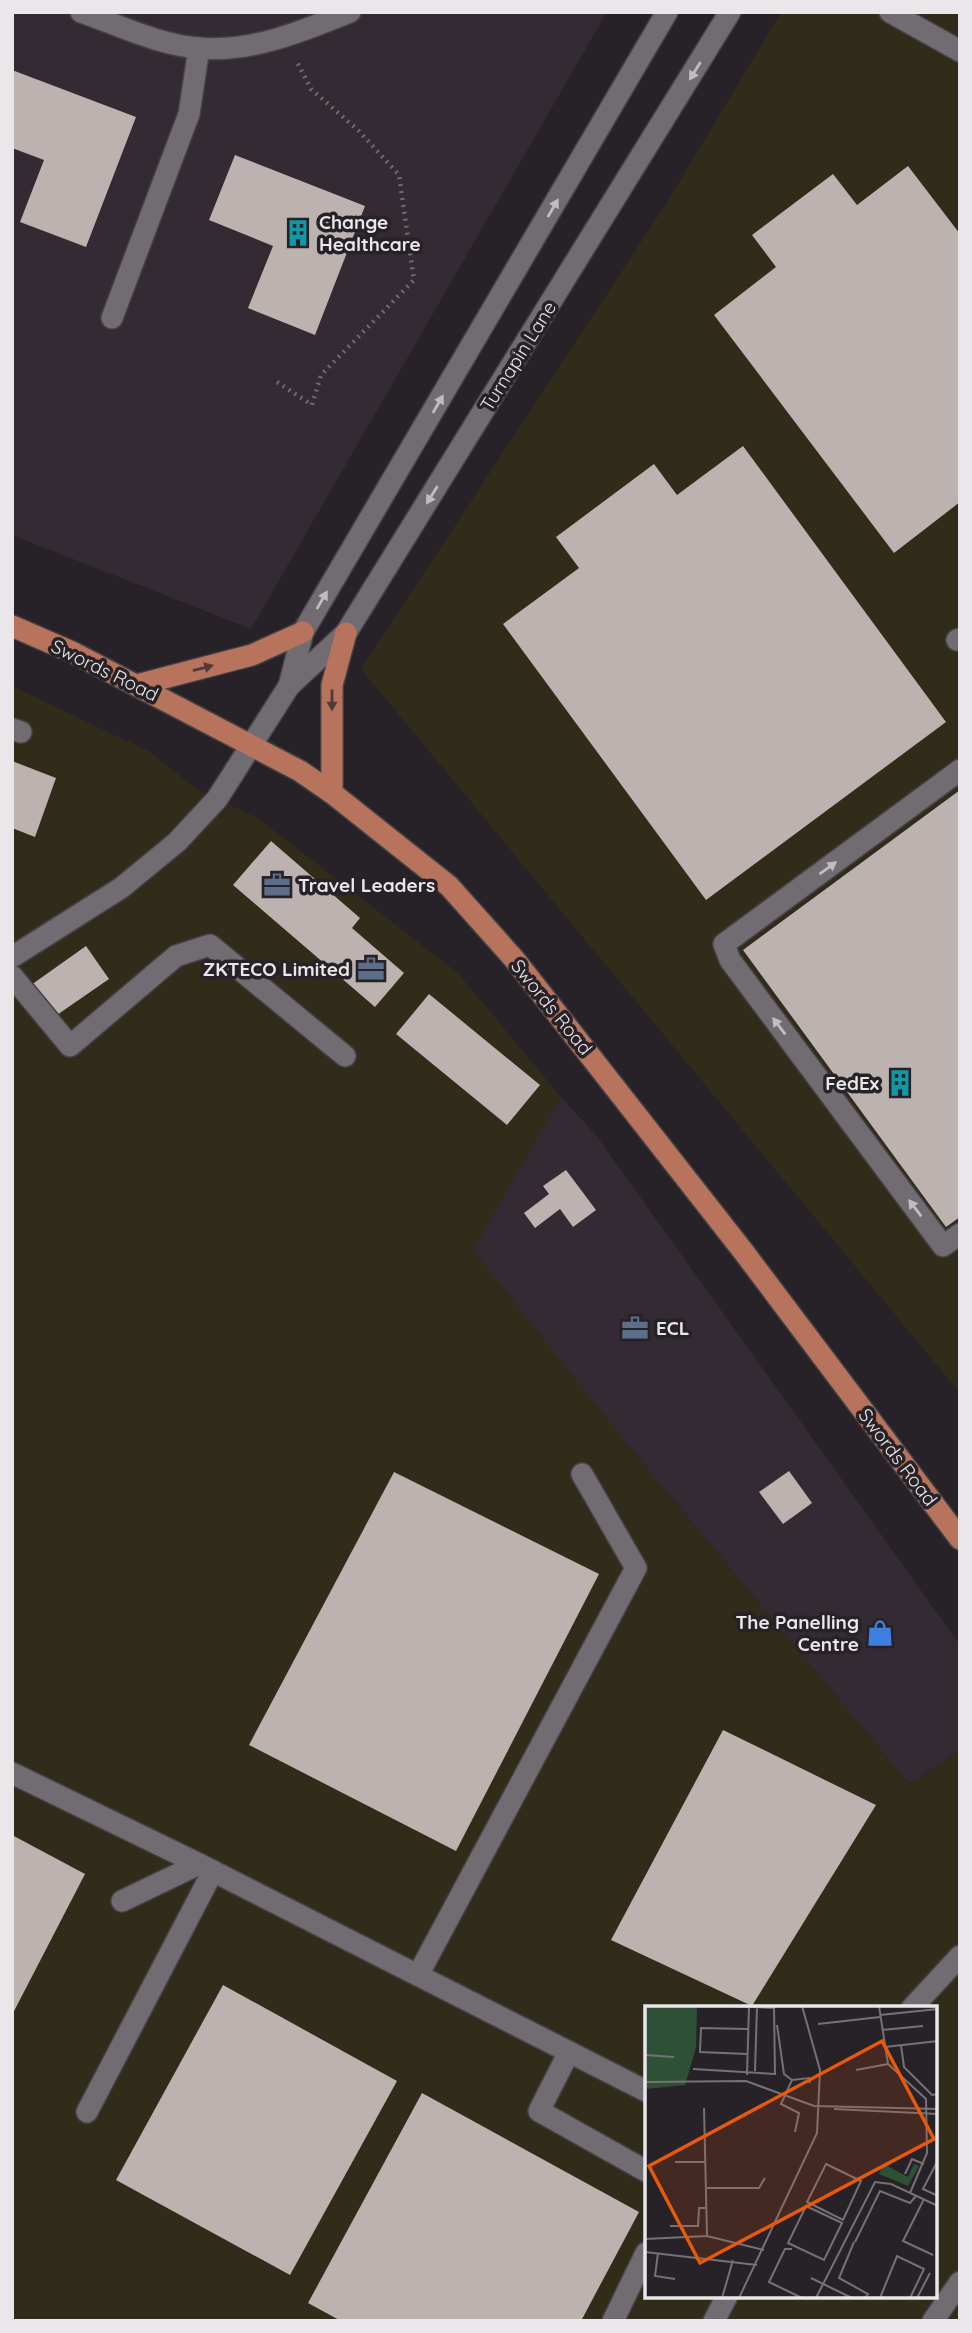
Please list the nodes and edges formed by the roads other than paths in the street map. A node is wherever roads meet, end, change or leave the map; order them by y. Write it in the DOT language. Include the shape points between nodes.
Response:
graph roads {
  1 [pos="81,12"];
  2 [pos="350,12"];
  3 [pos="667,12"];
  4 [pos="730,12"];
  5 [pos="890,12"];
  6 [pos="199,48"];
  7 [pos="960,51"];
  8 [pos="112,318"];
  9 [pos="12,626"];
  10 [pos="303,632"];
  11 [pos="346,634"];
  12 [pos="137,685"];
  13 [pos="289,685"];
  14 [pos="252,745"];
  15 [pos="960,770"];
  16 [pos="332,793"];
  17 [pos="12,957"];
  18 [pos="12,976"];
  19 [pos="345,1056"];
  20 [pos="960,1234"];
  21 [pos="582,1474"];
  22 [pos="960,1539"];
  23 [pos="12,1773"];
  24 [pos="206,1867"];
  25 [pos="122,1901"];
  26 [pos="960,1956"];
  27 [pos="418,1975"];
  28 [pos="913,2006"];
  29 [pos="569,2052"];
  30 [pos="645,2090"];
  31 [pos="87,2112"];
  32 [pos="645,2170"];
  33 [pos="645,2255"];
  34 [pos="960,2282"];
  35 [pos="726,2298"];
  36 [pos="613,2321"];
  37 [pos="714,2321"];
  38 [pos="933,2321"];
  1 -- 6 [label="street"];
  2 -- 6 [label="street" via="253,45"];
  10 -- 3 [label="street, Turnapin Lane, one-way"];
  4 -- 11 [label="street, Turnapin Lane, one-way"];
  5 -- 7 [label="street"];
  6 -- 8 [label="street" via="189,114"];
  9 -- 12 [label="main road, Swords Road"];
  12 -- 10 [label="main road, one-way" via="252,655"];
  10 -- 13 [label="street, Turnapin Lane"];
  11 -- 13 [label="street, Turnapin Lane"];
  11 -- 16 [label="main road, one-way" via="332,685"];
  12 -- 14 [label="main road, Swords Road"];
  13 -- 14 [label="street, Turnapin Lane"];
  14 -- 16 [label="main road, Swords Road"];
  14 -- 17 [label="street, Turnapin Lane" via="217,799 177,842 121,888"];
  20 -- 15 [label="street, one-way" via="943,1246 730,960 724,944"];
  16 -- 22 [label="main road, Swords Road" via="449,886 515,960"];
  18 -- 19 [label="street" via="70,1046 176,956 211,945"];
  21 -- 27 [label="street" via="636,1568"];
  23 -- 24 [label="street"];
  24 -- 25 [label="street"];
  24 -- 27 [label="street"];
  24 -- 31 [label="street"];
  26 -- 28 [label="street"];
  27 -- 29 [label="street"];
  29 -- 30 [label="street"];
  29 -- 32 [label="street" via="539,2111"];
  33 -- 36 [label="street"];
  34 -- 38 [label="street"];
  35 -- 37 [label="street"];
}
